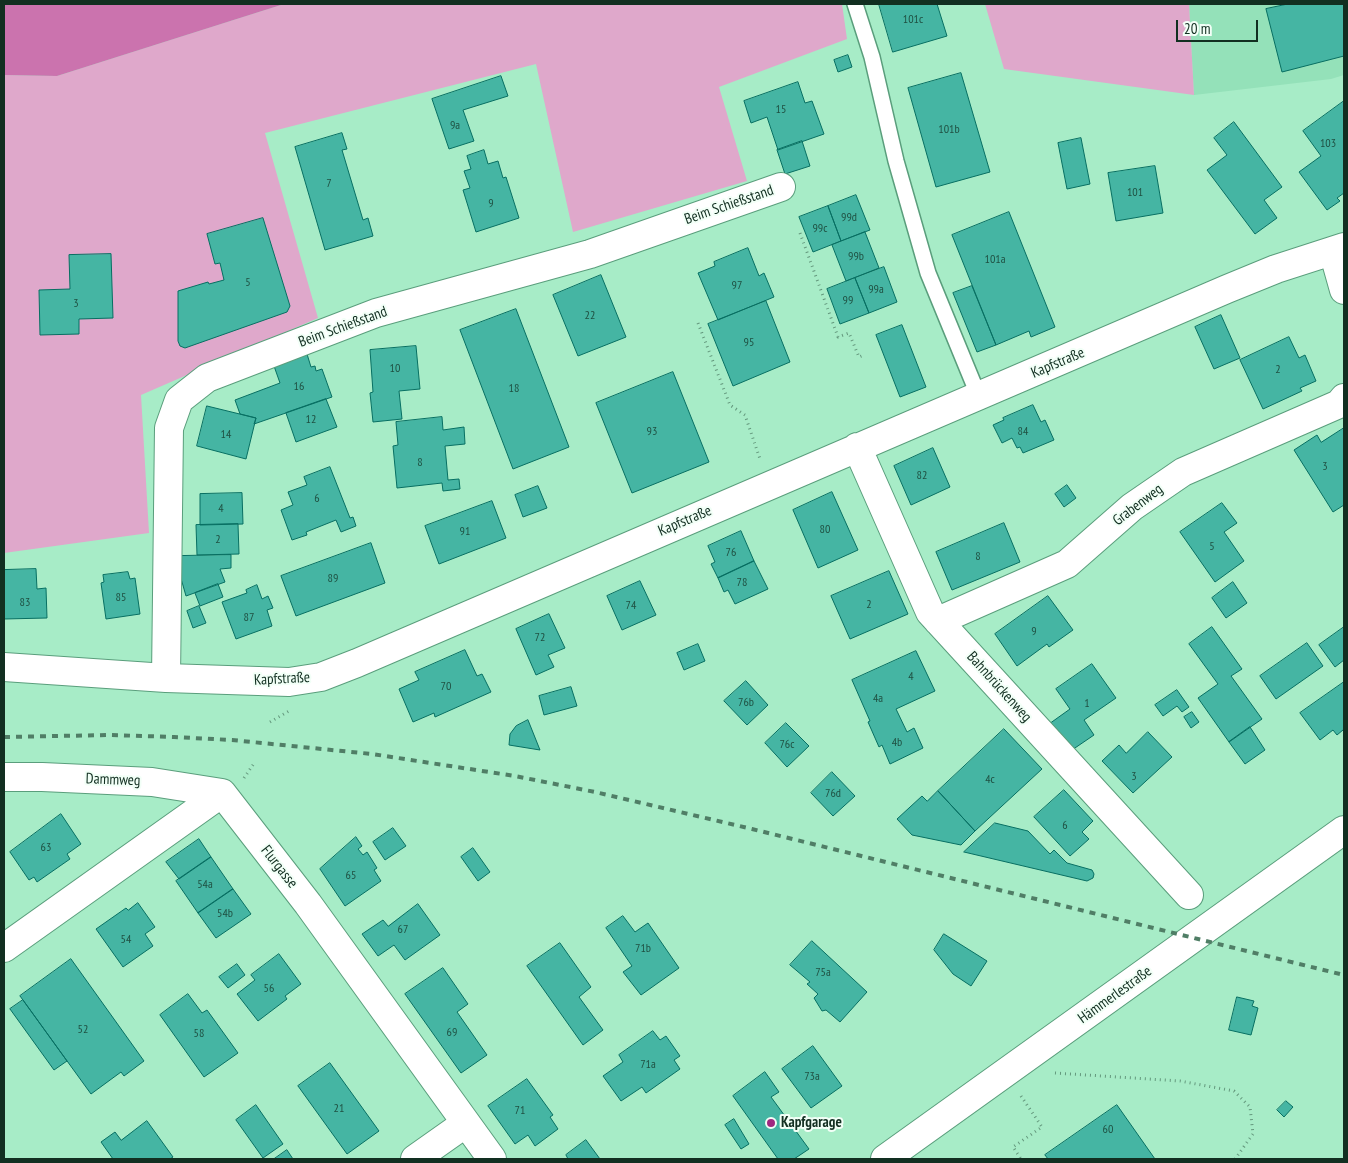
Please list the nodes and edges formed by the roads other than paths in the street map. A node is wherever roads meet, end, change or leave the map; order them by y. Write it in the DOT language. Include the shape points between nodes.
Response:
graph roads {
  1 [pos="855,4"];
  2 [pos="781,187"];
  3 [pos="1339,249"];
  4 [pos="1344,290"];
  5 [pos="980,397"];
  6 [pos="1344,398"];
  7 [pos="857,447"];
  8 [pos="938,621"];
  9 [pos="4,667"];
  10 [pos="166,678"];
  11 [pos="4,777"];
  12 [pos="222,793"];
  13 [pos="1344,830"];
  14 [pos="1189,895"];
  15 [pos="4,948"];
  16 [pos="466,1123"];
  17 [pos="415,1159"];
  18 [pos="492,1159"];
  19 [pos="885,1159"];
  1 -- 5 [label="lane" via="872,57 896,161 928,273"];
  2 -- 10 [label="street, Beim Schießstand" via="590,254 376,313 207,378 179,400 169,428"];
  3 -- 4 [label="street"];
  3 -- 5 [label="street, Kapfstraße" via="1227,289"];
  5 -- 7 [label="street, Kapfstraße"];
  6 -- 8 [label="street, Grabenweg" via="1339,404 1183,472 1132,507 1067,564"];
  7 -- 8 [label="street, Bahnbrückenweg" via="930,612"];
  7 -- 10 [label="street, Kapfstraße" via="321,677 289,682"];
  8 -- 14 [label="street, Bahnbrückenweg"];
  9 -- 10 [label="street, Kapfstraße"];
  11 -- 12 [label="street, Dammweg" via="152,782"];
  12 -- 15 [label="street"];
  12 -- 16 [label="street, Flurgasse" via="308,904"];
  13 -- 19 [label="street, Hämmerlestraße"];
  16 -- 17 [label="street"];
  16 -- 18 [label="street, Flurgasse"];
}
